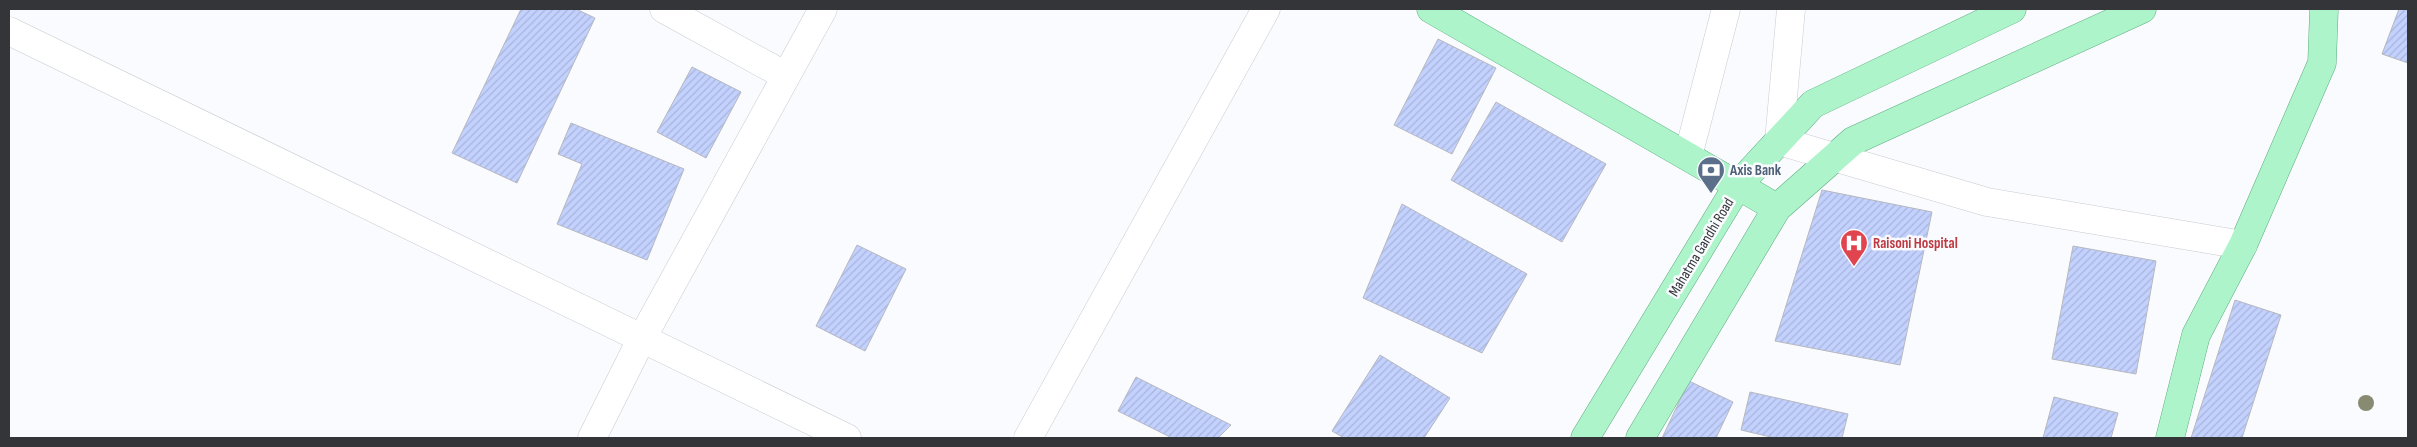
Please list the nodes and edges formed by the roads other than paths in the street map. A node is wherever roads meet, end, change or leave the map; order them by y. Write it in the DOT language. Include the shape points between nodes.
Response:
graph roads {
  1 [pos="664,9"];
  2 [pos="822,9"];
  3 [pos="1266,9"];
  4 [pos="1432,9"];
  5 [pos="1726,9"];
  6 [pos="1791,9"];
  7 [pos="2012,9"];
  8 [pos="2142,9"];
  9 [pos="2324,9"];
  10 [pos="9,31"];
  11 [pos="786,76"];
  12 [pos="1779,141"];
  13 [pos="1688,156"];
  14 [pos="1835,157"];
  15 [pos="1738,185"];
  16 [pos="1777,208"];
  17 [pos="2243,245"];
  18 [pos="642,340"];
  19 [pos="592,438"];
  20 [pos="847,438"];
  21 [pos="1028,438"];
  22 [pos="1585,438"];
  23 [pos="1640,438"];
  24 [pos="2170,438"];
  1 -- 11 [label="street"];
  2 -- 11 [label="street"];
  3 -- 21 [label="street"];
  4 -- 13 [label="main road"];
  5 -- 13 [label="street"];
  6 -- 12 [label="street"];
  7 -- 12 [label="main road, Mahatma Gandhi Road" via="1813,104"];
  8 -- 14 [label="main road" via="1853,141"];
  9 -- 17 [label="main road" via="2322,63"];
  10 -- 18 [label="street"];
  11 -- 18 [label="street"];
  12 -- 14 [label="street"];
  12 -- 15 [label="main road, Mahatma Gandhi Road"];
  13 -- 15 [label="main road"];
  14 -- 16 [label="main road"];
  14 -- 17 [label="street" via="1987,202"];
  15 -- 16 [label="main road"];
  15 -- 22 [label="main road, Mahatma Gandhi Road"];
  16 -- 23 [label="main road"];
  17 -- 24 [label="main road" via="2196,336"];
  18 -- 19 [label="street"];
  18 -- 20 [label="street"];
}
